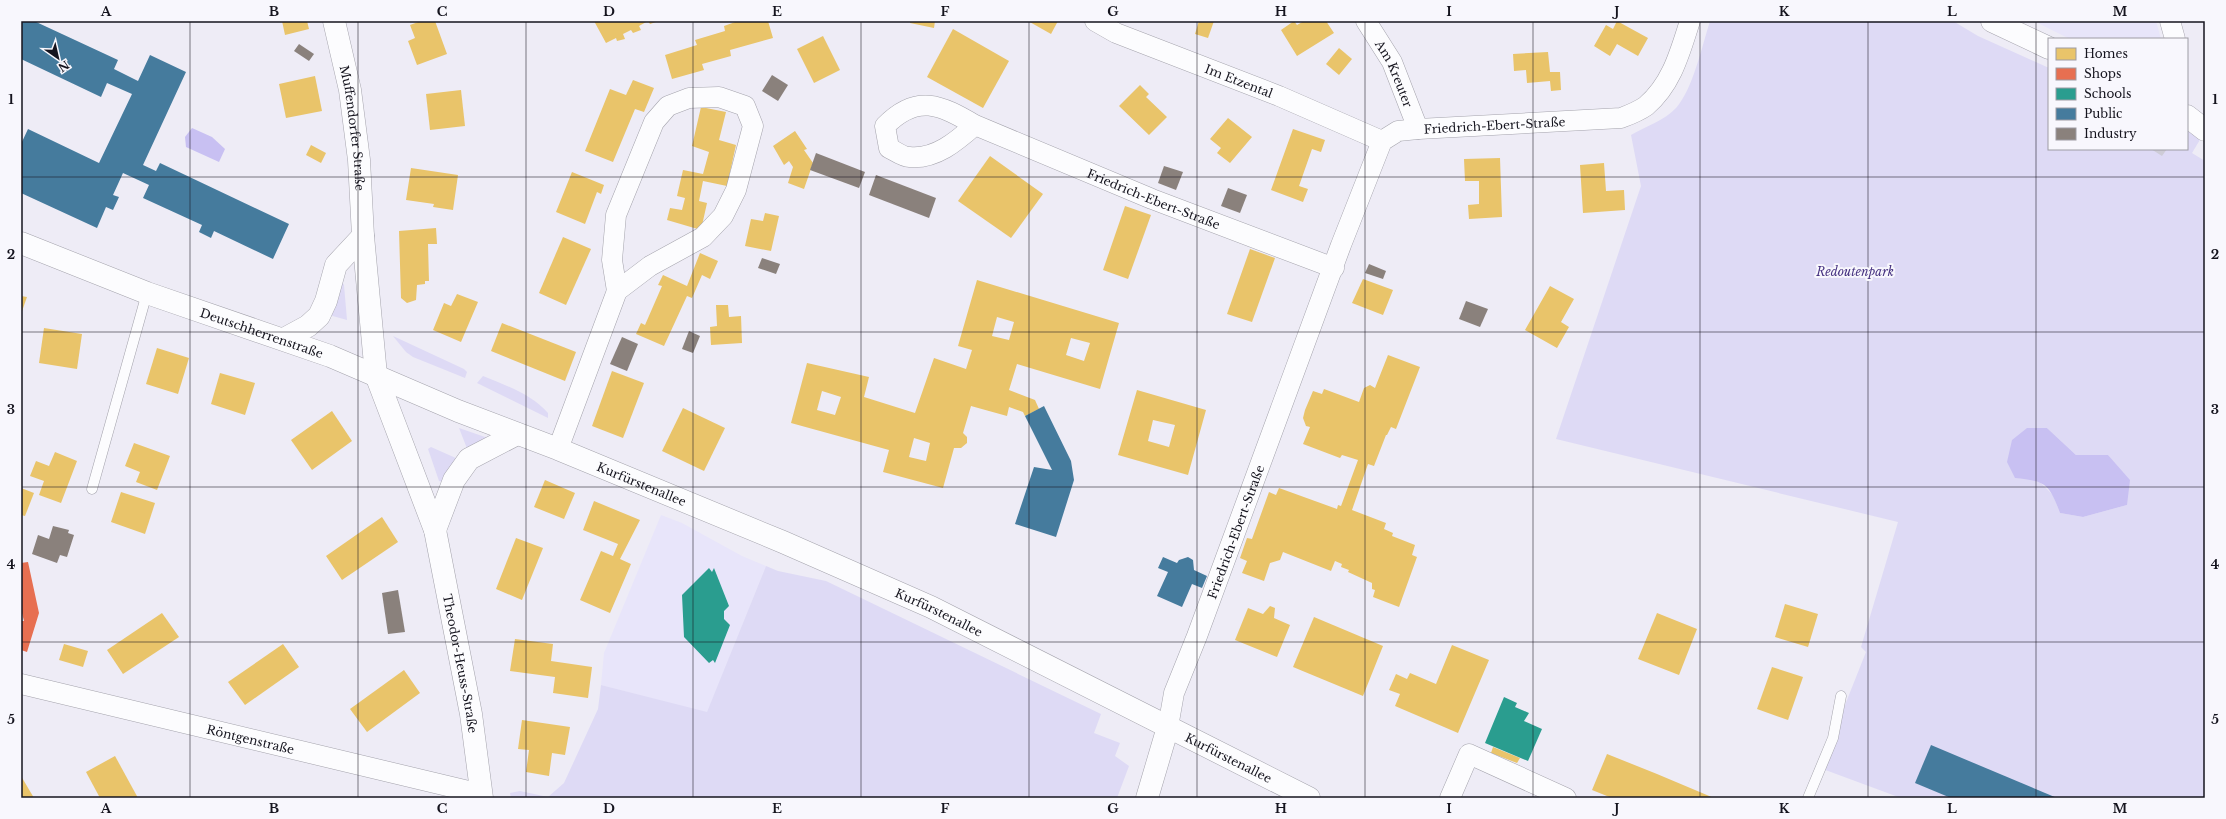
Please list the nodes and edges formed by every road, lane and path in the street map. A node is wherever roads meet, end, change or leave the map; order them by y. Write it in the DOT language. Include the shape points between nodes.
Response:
graph roads {
  1 [pos="334,21"];
  2 [pos="1095,21"];
  3 [pos="1366,21"];
  4 [pos="1690,21"];
  5 [pos="1992,21"];
  6 [pos="2170,21"];
  7 [pos="2175,38"];
  8 [pos="2048,48"];
  9 [pos="2188,117"];
  10 [pos="976,125"];
  11 [pos="1418,129"];
  12 [pos="2205,130"];
  13 [pos="1382,141"];
  14 [pos="363,236"];
  15 [pos="21,243"];
  16 [pos="1334,268"];
  17 [pos="617,291"];
  18 [pos="147,293"];
  19 [pos="284,339"];
  20 [pos="376,375"];
  21 [pos="517,434"];
  22 [pos="558,450"];
  23 [pos="92,489"];
  24 [pos="435,530"];
  25 [pos="21,684"];
  26 [pos="1841,696"];
  27 [pos="1168,727"];
  28 [pos="481,796"];
  29 [pos="1147,798"];
  30 [pos="1309,798"];
  31 [pos="1450,798"];
  32 [pos="1566,798"];
  33 [pos="1808,798"];
  1 -- 14 [label="street, Muffendorfer Straße" via="352,106 359,160"];
  2 -- 13 [label="street, Im Etzental" via="1116,33 1280,96"];
  3 -- 11 [label="street, Am Kreuter" via="1392,62"];
  4 -- 11 [label="street, Friedrich-Ebert-Straße" via="1675,67 1662,89 1645,107 1620,118"];
  5 -- 8 [label="street"];
  6 -- 7 [label="street"];
  9 -- 12 [label="street"];
  10 -- 16 [label="street, Friedrich-Ebert-Straße" via="1152,199"];
  11 -- 13 [label="street, Friedrich-Ebert-Straße" via="1398,131"];
  13 -- 16 [label="street, Friedrich-Ebert-Straße"];
  14 -- 19 [label="street" via="336,265 319,316 308,326"];
  14 -- 20 [label="street, Muffendorfer Straße"];
  15 -- 18 [label="street, Deutschherrenstraße"];
  16 -- 27 [label="street, Friedrich-Ebert-Straße" via="1174,693"];
  17 -- 17 [label="street" via="650,266 703,237 723,216 736,190 753,126 745,106 718,97 689,98 668,106 654,122 616,215 612,260"];
  17 -- 22 [label="street"];
  18 -- 19 [label="street, Deutschherrenstraße"];
  18 -- 23 [label="lane"];
  19 -- 20 [label="street, Deutschherrenstraße"];
  20 -- 21 [label="street, Kurfürstenallee"];
  20 -- 24 [label="street, Theodor-Heuss-Straße"];
  21 -- 22 [label="street, Kurfürstenallee"];
  21 -- 24 [label="street" via="469,459 454,480"];
  22 -- 27 [label="street, Kurfürstenallee" via="783,542 931,607"];
  24 -- 28 [label="street, Theodor-Heuss-Straße" via="471,714"];
  25 -- 28 [label="street, Röntgenstraße"];
  26 -- 33 [label="lane" via="1833,738"];
  27 -- 29 [label="street, Friedrich-Ebert-Straße"];
  27 -- 30 [label="street, Kurfürstenallee"];
  31 -- 32 [label="street" via="1469,754"];
}
